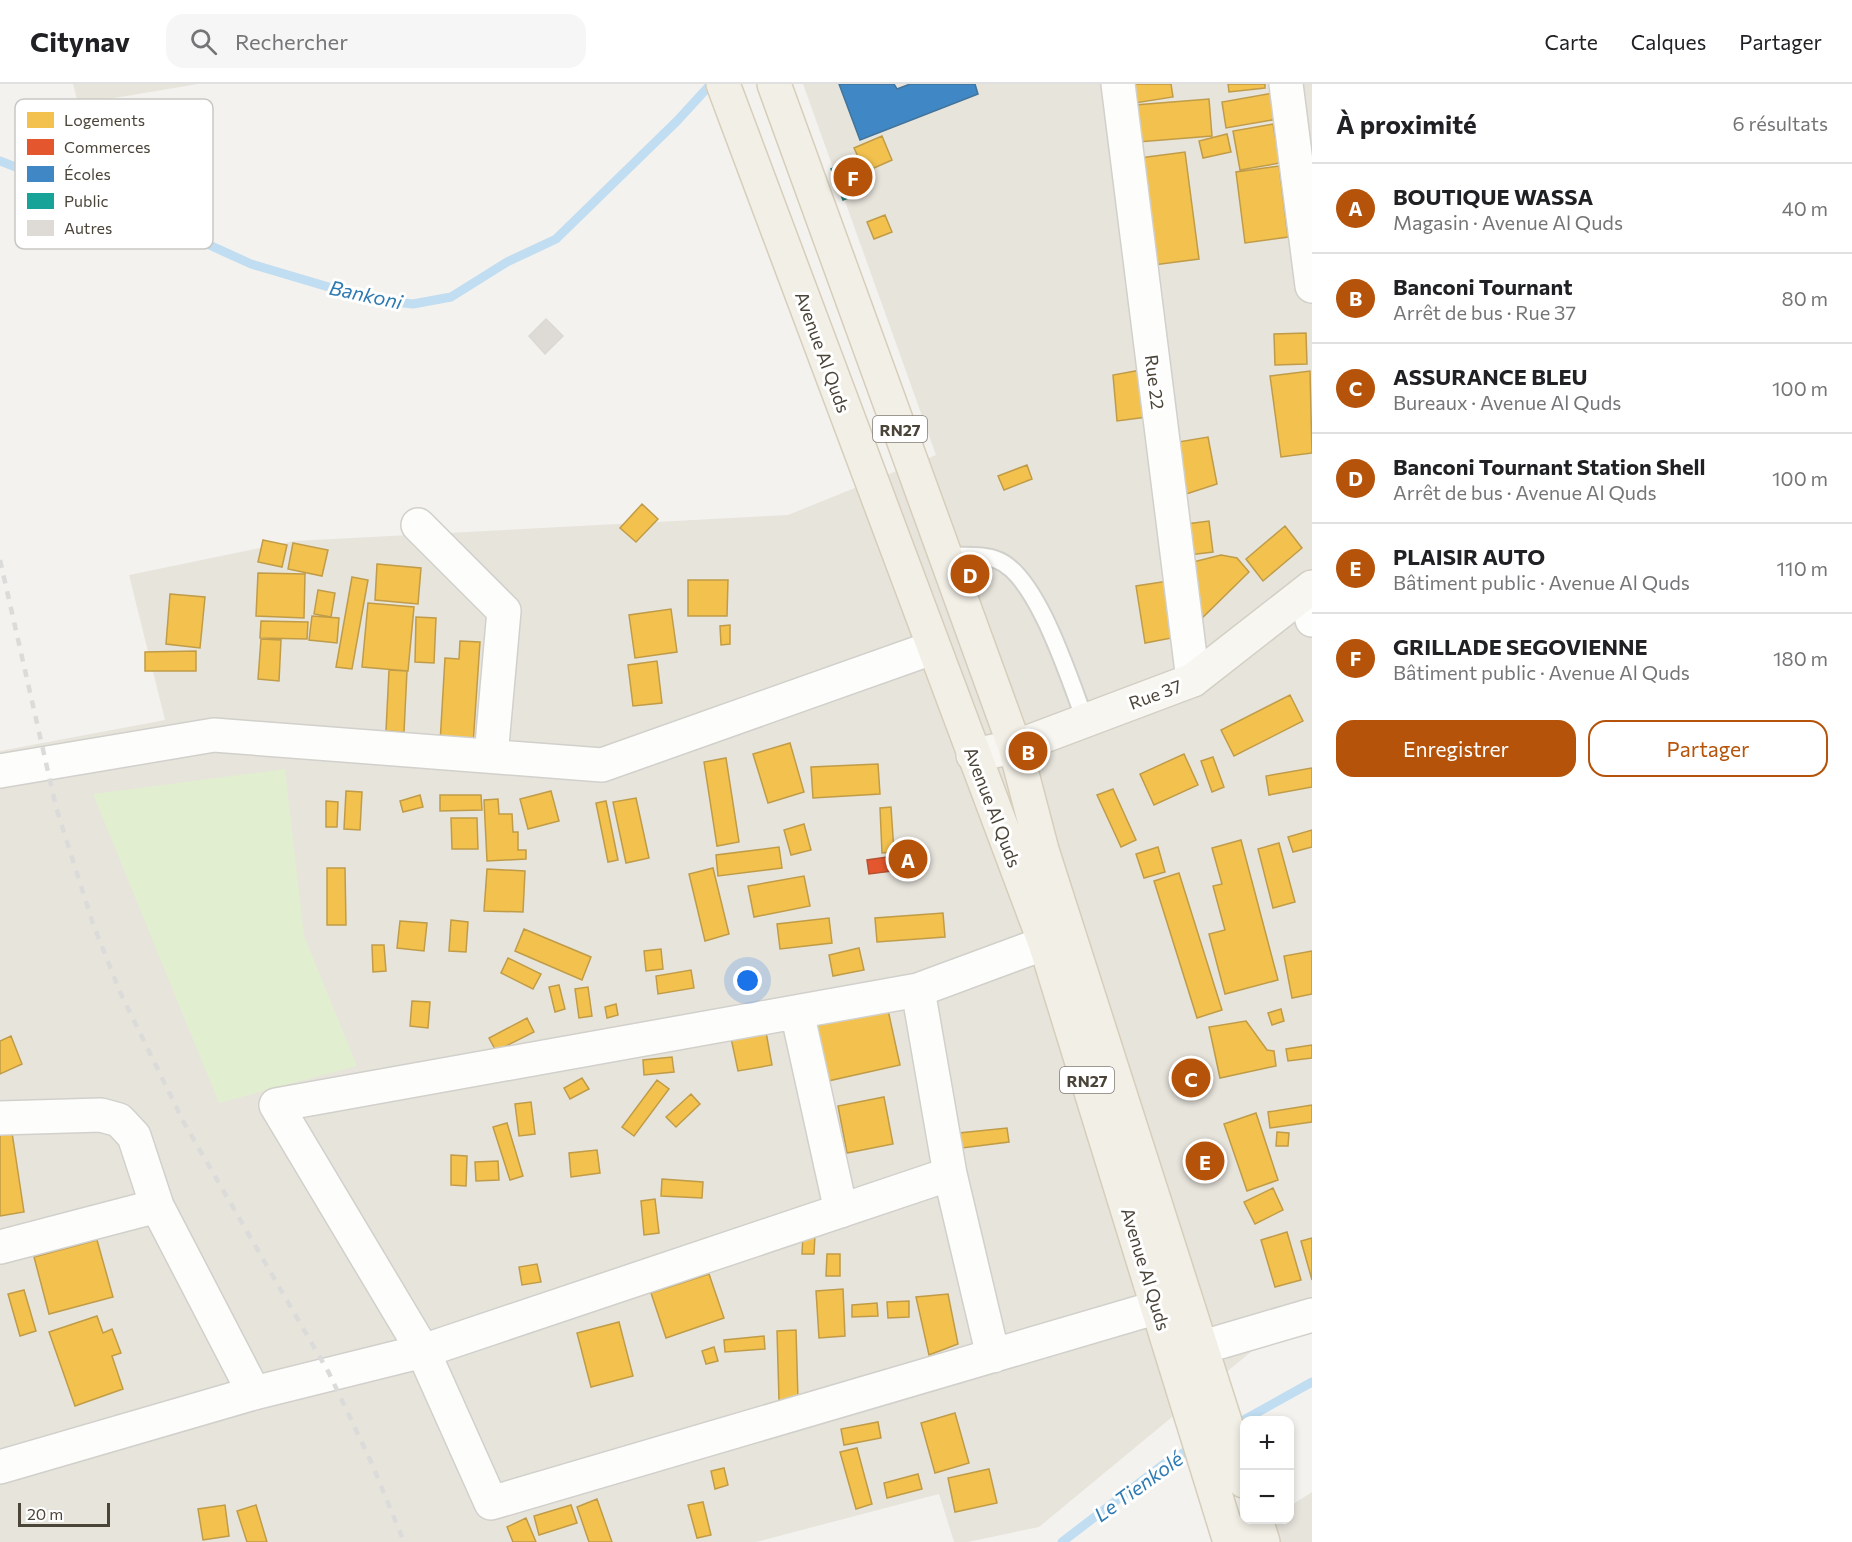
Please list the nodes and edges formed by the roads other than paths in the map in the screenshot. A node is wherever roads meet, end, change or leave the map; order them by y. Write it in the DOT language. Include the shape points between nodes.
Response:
graph roads {
  1 [pos="723,84"];
  2 [pos="1118,84"];
  3 [pos="1286,84"];
  4 [pos="780,97"];
  5 [pos="1312,286"];
  6 [pos="418,525"];
  7 [pos="946,555"];
  8 [pos="1310,600"];
  9 [pos="932,648"];
  10 [pos="1193,680"];
  11 [pos="1085,720"];
  12 [pos="1015,747"];
  13 [pos="973,755"];
  14 [pos="491,756"];
  15 [pos="0,771"];
  16 [pos="1045,943"];
  17 [pos="918,990"];
  18 [pos="797,1012"];
  19 [pos="0,1119"];
  20 [pos="950,1174"];
  21 [pos="157,1206"];
  22 [pos="841,1211"];
  23 [pos="0,1247"];
  24 [pos="1158,1307"];
  25 [pos="1312,1315"];
  26 [pos="1203,1347"];
  27 [pos="423,1351"];
  28 [pos="993,1356"];
  29 [pos="254,1393"];
  30 [pos="0,1467"];
  31 [pos="1242,1470"];
  32 [pos="1238,1531"];
  33 [pos="1263,1542"];
  1 -- 9 [label="main road, Avenue Al Quds / RN27"];
  2 -- 10 [label="street, Rue 22"];
  3 -- 5 [label="street"];
  4 -- 7 [label="main road, Avenue Al Quds / RN27"];
  6 -- 14 [label="street" via="504,611"];
  7 -- 11 [label="lane" via="998,560 1026,582"];
  7 -- 12 [label="main road, Avenue Al Quds / RN27"];
  8 -- 10 [label="main road, Rue 37"];
  9 -- 13 [label="main road, Avenue Al Quds / RN27"];
  9 -- 14 [label="street" via="602,765"];
  10 -- 11 [label="main road, Rue 37"];
  11 -- 12 [label="main road, Rue 37"];
  12 -- 13 [label="main road, Rue 37"];
  12 -- 26 [label="main road, Avenue Al Quds / RN27" via="1042,850"];
  13 -- 16 [label="main road, Avenue Al Quds / RN27"];
  14 -- 15 [label="street" via="214,735"];
  16 -- 17 [label="street"];
  16 -- 24 [label="main road, Avenue Al Quds / RN27"];
  17 -- 18 [label="street"];
  17 -- 20 [label="street"];
  18 -- 22 [label="street"];
  18 -- 27 [label="street" via="276,1105"];
  19 -- 21 [label="street" via="101,1115 119,1120 134,1136"];
  20 -- 22 [label="street"];
  20 -- 28 [label="street"];
  21 -- 23 [label="street"];
  21 -- 29 [label="street"];
  22 -- 27 [label="street"];
  24 -- 28 [label="street"];
  24 -- 32 [label="main road, Avenue Al Quds / RN27" via="1189,1410"];
  25 -- 26 [label="street"];
  26 -- 31 [label="main road, Avenue Al Quds / RN27"];
  27 -- 28 [label="street" via="491,1503"];
  27 -- 29 [label="street"];
  29 -- 30 [label="street"];
  32 -- 33 [label="main road, Avenue Al Quds / RN27"];
}
